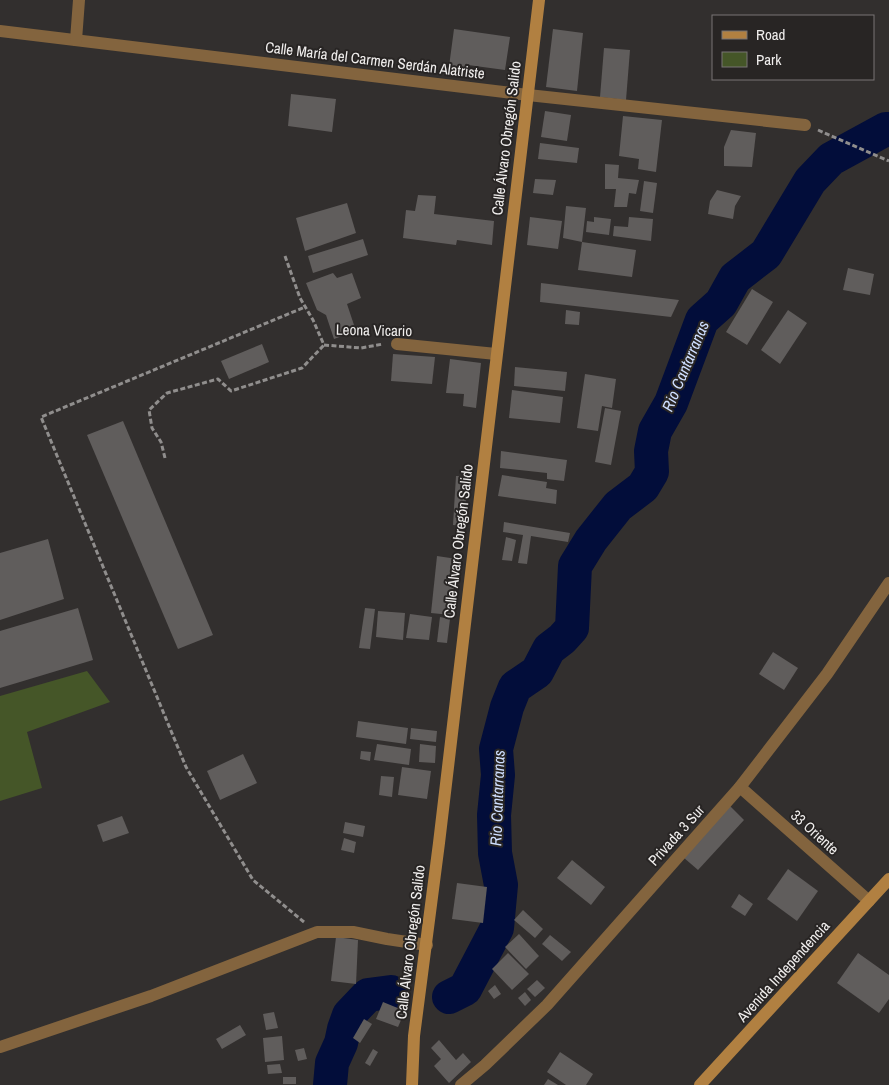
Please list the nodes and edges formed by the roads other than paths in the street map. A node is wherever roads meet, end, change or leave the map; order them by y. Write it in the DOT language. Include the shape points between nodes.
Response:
graph roads {
  1 [pos="79,0"];
  2 [pos="539,0"];
  3 [pos="0,31"];
  4 [pos="76,40"];
  5 [pos="528,95"];
  6 [pos="805,125"];
  7 [pos="397,344"];
  8 [pos="496,354"];
  9 [pos="889,583"];
  10 [pos="740,786"];
  11 [pos="889,879"];
  12 [pos="869,901"];
  13 [pos="427,945"];
  14 [pos="0,1047"];
  15 [pos="412,1085"];
  16 [pos="461,1085"];
  17 [pos="700,1085"];
  1 -- 4 [label="street"];
  2 -- 5 [label="street, Calle Álvaro Obregón Salido"];
  3 -- 4 [label="street, Calle María del Carmen Serdán Alatriste"];
  4 -- 5 [label="street, Calle María del Carmen Serdán Alatriste"];
  5 -- 6 [label="street, Calle María del Carmen Serdán Alatriste"];
  5 -- 8 [label="street, Calle Álvaro Obregón Salido"];
  7 -- 8 [label="street, Leona Vicario"];
  8 -- 13 [label="street, Calle Álvaro Obregón Salido"];
  9 -- 10 [label="street, Privada 3 Sur" via="827,674"];
  10 -- 12 [label="street, 33 Oriente"];
  10 -- 16 [label="street, Privada 3 Sur" via="547,1004"];
  11 -- 12 [label="street, Avenida Independencia"];
  12 -- 17 [label="street, Avenida Independencia"];
  13 -- 14 [label="street" via="353,932 317,932 151,996"];
  13 -- 15 [label="street, Calle Álvaro Obregón Salido" via="414,1036"];
}
